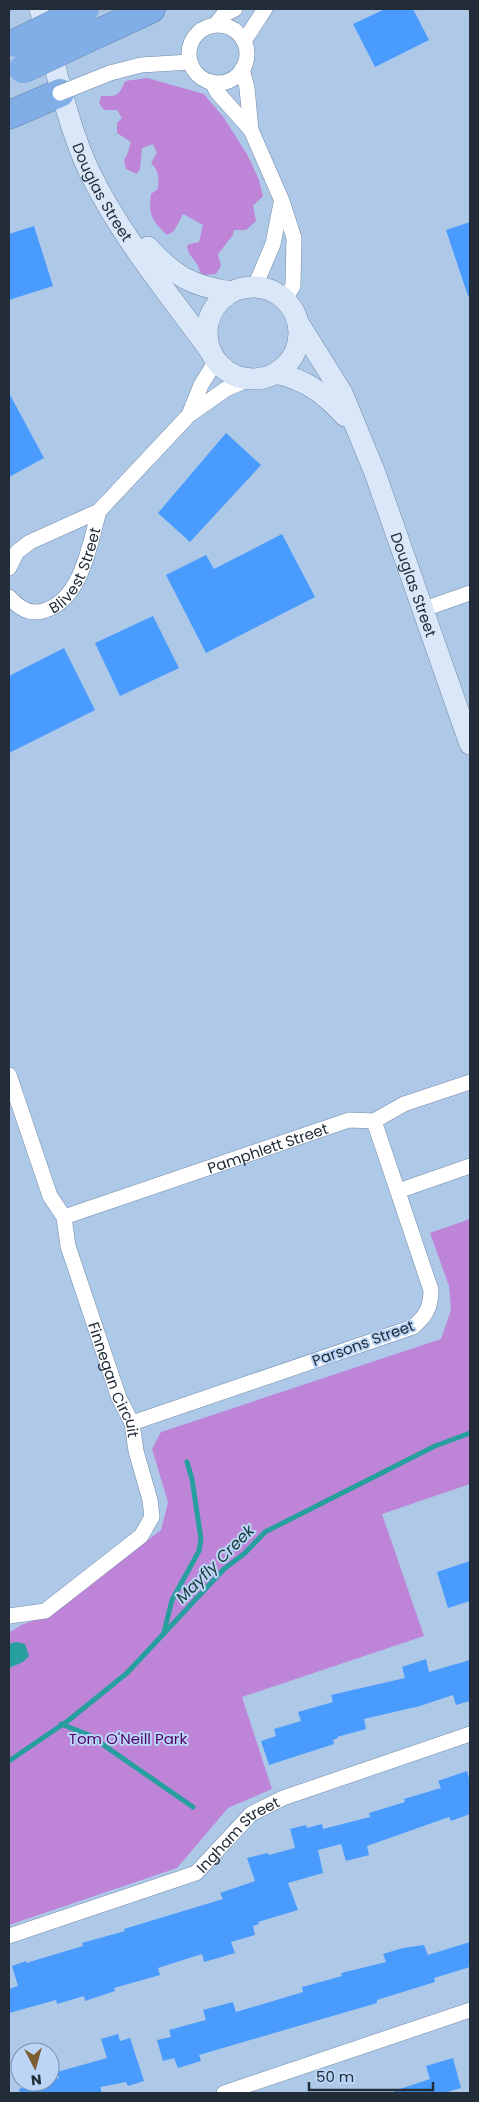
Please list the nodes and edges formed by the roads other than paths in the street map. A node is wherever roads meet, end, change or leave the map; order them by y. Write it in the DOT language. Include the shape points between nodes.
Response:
graph roads {
  1 [pos="40,9"];
  2 [pos="52,9"];
  3 [pos="85,9"];
  4 [pos="151,9"];
  5 [pos="235,9"];
  6 [pos="265,9"];
  7 [pos="216,24"];
  8 [pos="244,41"];
  9 [pos="14,58"];
  10 [pos="190,62"];
  11 [pos="242,69"];
  12 [pos="212,82"];
  13 [pos="60,93"];
  14 [pos="34,106"];
  15 [pos="9,115"];
  16 [pos="9,126"];
  17 [pos="251,130"];
  18 [pos="282,201"];
  19 [pos="255,286"];
  20 [pos="231,292"];
  21 [pos="285,299"];
  22 [pos="299,324"];
  23 [pos="214,357"];
  24 [pos="276,373"];
  25 [pos="249,379"];
  26 [pos="189,415"];
  27 [pos="356,427"];
  28 [pos="99,511"];
  29 [pos="9,568"];
  30 [pos="470,593"];
  31 [pos="9,597"];
  32 [pos="424,608"];
  33 [pos="470,744"];
  34 [pos="9,1075"];
  35 [pos="470,1082"];
  36 [pos="374,1121"];
  37 [pos="470,1166"];
  38 [pos="398,1191"];
  39 [pos="64,1217"];
  40 [pos="132,1423"];
  41 [pos="9,1616"];
  42 [pos="470,1734"];
  43 [pos="9,1936"];
  44 [pos="470,2010"];
  45 [pos="224,2093"];
  1 -- 23 [label="main road, Douglas Street" via="71,121 89,171 115,220"];
  2 -- 20 [label="main road, Douglas Street" via="99,168 125,215 149,248 191,283"];
  3 -- 9 [label="highway, bridge"];
  4 -- 9 [label="highway, bridge" via="99,33"];
  5 -- 7 [label="street" via="223,15"];
  6 -- 8 [label="street"];
  7 -- 8 [label="street" via="232,28"];
  7 -- 10 [label="street" via="194,37 190,45"];
  8 -- 11 [label="street" via="247,50"];
  10 -- 12 [label="street" via="198,75"];
  10 -- 13 [label="street, bridge" via="141,65 110,73"];
  11 -- 12 [label="street" via="229,80"];
  11 -- 17 [label="street"];
  12 -- 17 [label="street"];
  13 -- 14 [label="highway"];
  14 -- 15 [label="highway"];
  14 -- 16 [label="street"];
  17 -- 18 [label="street"];
  18 -- 19 [label="street" via="273,244"];
  18 -- 21 [label="street" via="294,238 295,258 293,286"];
  19 -- 20 [label="main road"];
  19 -- 21 [label="main road" via="271,290"];
  20 -- 23 [label="main road" via="221,299 209,318 208,342"];
  21 -- 22 [label="main road"];
  22 -- 24 [label="main road" via="295,352"];
  22 -- 27 [label="main road, Douglas Street" via="342,393"];
  23 -- 25 [label="main road" via="225,370"];
  23 -- 26 [label="street, Blivest Street"];
  24 -- 25 [label="main road"];
  24 -- 27 [label="main road, Douglas Street" via="300,380 327,396"];
  25 -- 26 [label="street, Blivest Street" via="226,389"];
  26 -- 28 [label="street, Blivest Street"];
  27 -- 32 [label="main road, Douglas Street"];
  28 -- 29 [label="street, Blivest Street" via="30,542 17,552"];
  28 -- 31 [label="street, Blivest Street" via="76,582 66,598 53,608 27,612"];
  30 -- 32 [label="street"];
  32 -- 33 [label="main road, Douglas Street"];
  34 -- 39 [label="street, Finnegan Circuit" via="50,1196"];
  35 -- 36 [label="street" via="404,1104"];
  36 -- 38 [label="street, Parsons Street"];
  36 -- 39 [label="street, Pamphlett Street" via="349,1120"];
  37 -- 38 [label="street"];
  38 -- 40 [label="street, Parsons Street" via="431,1290 431,1304 413,1327"];
  39 -- 40 [label="street, Finnegan Circuit" via="68,1246 119,1398"];
  40 -- 41 [label="street, Finnegan Circuit" via="152,1517 141,1536 45,1611"];
  42 -- 43 [label="street, Ingham Street" via="283,1798 251,1814 196,1873"];
  44 -- 45 [label="street"];
}
